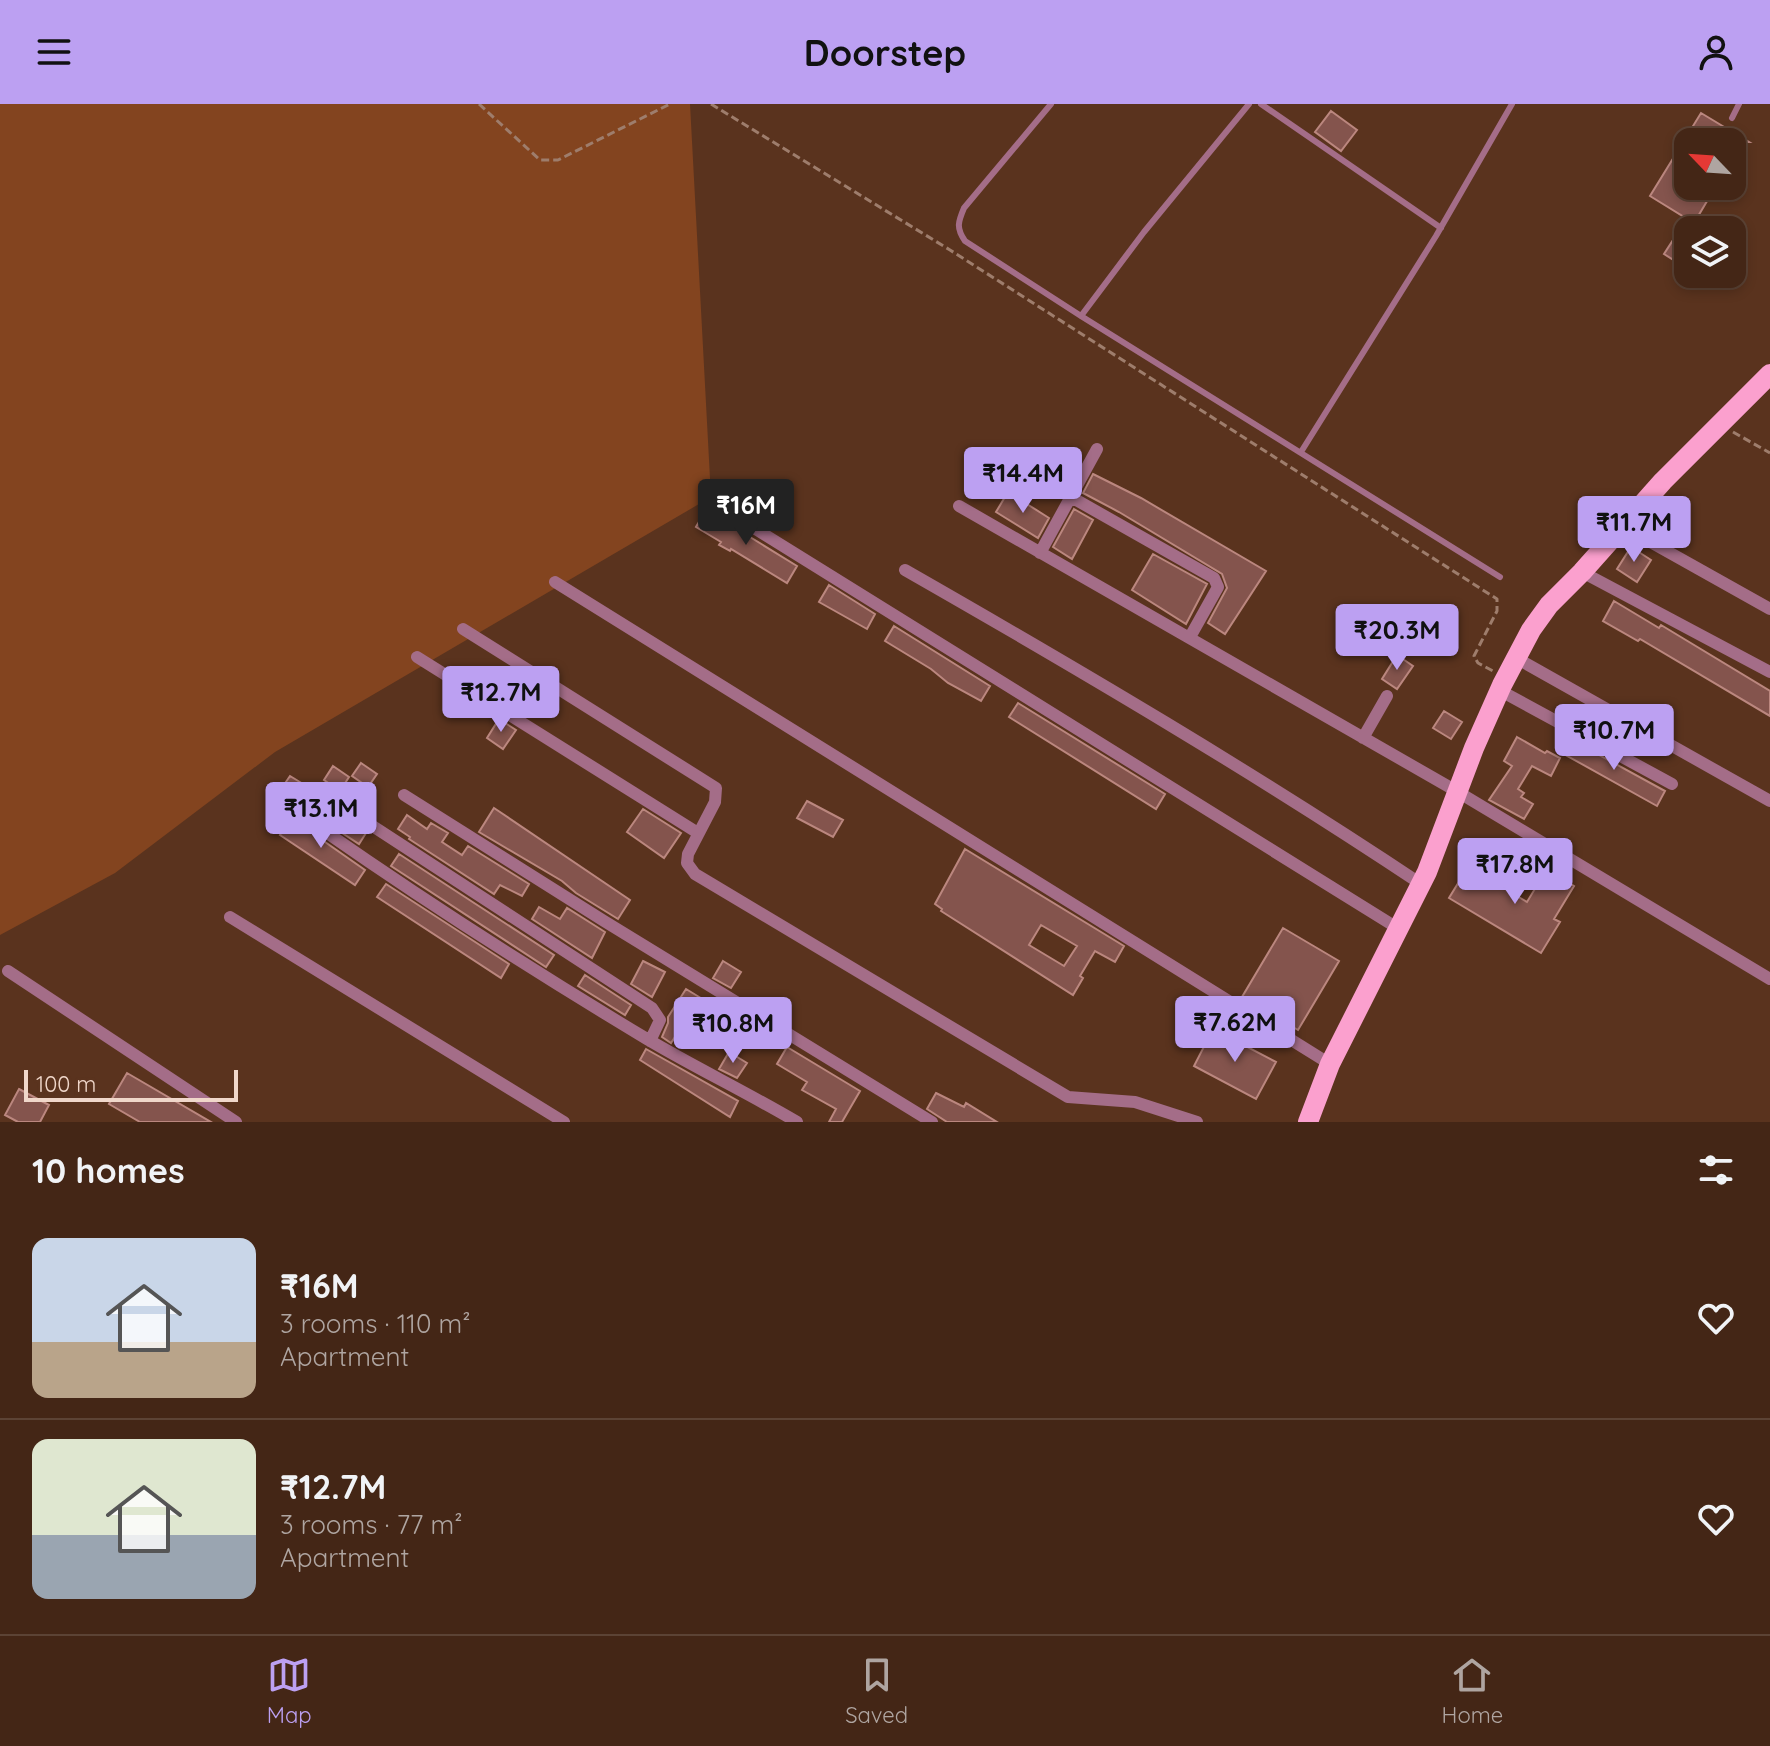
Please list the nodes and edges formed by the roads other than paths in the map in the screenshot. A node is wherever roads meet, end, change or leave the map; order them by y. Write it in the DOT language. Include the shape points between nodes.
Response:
graph roads {
  1 [pos="1051,104"];
  2 [pos="1249,104"];
  3 [pos="1261,104"];
  4 [pos="1512,104"];
  5 [pos="1739,104"];
  6 [pos="1732,118"];
  7 [pos="1441,228"];
  8 [pos="1081,316"];
  9 [pos="1770,374"];
  10 [pos="1097,449"];
  11 [pos="1301,452"];
  12 [pos="1071,497"];
  13 [pos="959,506"];
  14 [pos="733,515"];
  15 [pos="1622,526"];
  16 [pos="1040,553"];
  17 [pos="905,570"];
  18 [pos="1582,572"];
  19 [pos="1500,577"];
  20 [pos="555,582"];
  21 [pos="1770,609"];
  22 [pos="463,629"];
  23 [pos="1190,637"];
  24 [pos="417,657"];
  25 [pos="1516,658"];
  26 [pos="1770,672"];
  27 [pos="1503,684"];
  28 [pos="1387,696"];
  29 [pos="1363,738"];
  30 [pos="1672,784"];
  31 [pos="1458,792"];
  32 [pos="325,795"];
  33 [pos="404,795"];
  34 [pos="1770,801"];
  35 [pos="323,830"];
  36 [pos="698,833"];
  37 [pos="1421,884"];
  38 [pos="230,917"];
  39 [pos="1399,929"];
  40 [pos="8,971"];
  41 [pos="1770,979"];
  42 [pos="650,1041"];
  43 [pos="1330,1064"];
  44 [pos="236,1122"];
  45 [pos="564,1122"];
  46 [pos="797,1122"];
  47 [pos="932,1122"];
  48 [pos="1197,1122"];
  49 [pos="1308,1122"];
  1 -- 8 [label="lane" via="964,208 959,232 965,241"];
  2 -- 8 [label="lane"];
  3 -- 7 [label="lane"];
  4 -- 7 [label="lane"];
  5 -- 6 [label="lane"];
  7 -- 11 [label="lane"];
  8 -- 11 [label="lane"];
  9 -- 15 [label="main road"];
  10 -- 12 [label="street"];
  11 -- 19 [label="lane"];
  12 -- 16 [label="street"];
  12 -- 23 [label="street" via="1214,578 1215,595"];
  13 -- 16 [label="street"];
  14 -- 39 [label="street"];
  15 -- 18 [label="main road"];
  15 -- 21 [label="street"];
  16 -- 23 [label="street"];
  17 -- 37 [label="street" via="1303,806"];
  18 -- 25 [label="main road" via="1549,605"];
  18 -- 26 [label="street"];
  20 -- 43 [label="street"];
  22 -- 36 [label="street" via="710,783 717,794"];
  23 -- 29 [label="street"];
  24 -- 36 [label="street"];
  25 -- 27 [label="main road"];
  25 -- 34 [label="street"];
  27 -- 30 [label="street"];
  27 -- 31 [label="main road"];
  28 -- 29 [label="street"];
  29 -- 31 [label="street"];
  31 -- 37 [label="main road"];
  31 -- 41 [label="street"];
  32 -- 42 [label="street" via="652,1008 660,1020"];
  33 -- 47 [label="street"];
  35 -- 42 [label="street"];
  36 -- 48 [label="street" via="687,863 695,874 1057,1091 1080,1099 1135,1102"];
  37 -- 39 [label="main road"];
  38 -- 45 [label="street"];
  39 -- 43 [label="main road"];
  40 -- 44 [label="street"];
  42 -- 46 [label="street"];
  43 -- 49 [label="main road"];
}
